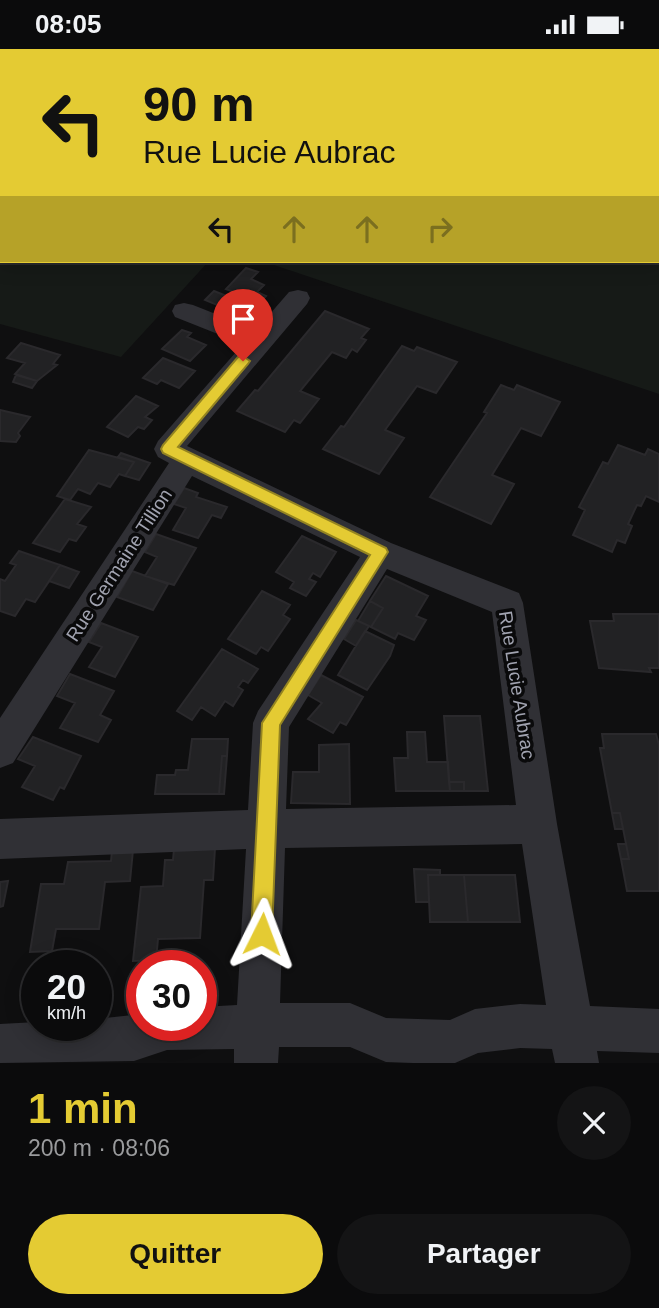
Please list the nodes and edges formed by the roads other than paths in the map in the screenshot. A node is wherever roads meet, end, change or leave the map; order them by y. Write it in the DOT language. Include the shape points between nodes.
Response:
graph roads {
  1 [pos="298,298"];
  2 [pos="184,311"];
  3 [pos="260,341"];
  4 [pos="187,460"];
  5 [pos="380,552"];
  6 [pos="0,750"];
  7 [pos="538,824"];
  8 [pos="267,829"];
  9 [pos="0,839"];
  10 [pos="659,1031"];
  11 [pos="257,1045"];
  12 [pos="574,1045"];
  13 [pos="0,1046"];
  1 -- 3 [label="street"];
  2 -- 3 [label="street"];
  3 -- 4 [label="street" via="168,449"];
  4 -- 5 [label="street, Rue Lucie Aubrac"];
  4 -- 6 [label="street, Rue Germaine Tillion"];
  5 -- 7 [label="street, Rue Lucie Aubrac" via="507,603"];
  5 -- 8 [label="street" via="271,723"];
  7 -- 8 [label="street"];
  7 -- 12 [label="street, Rue Lucie Aubrac"];
  8 -- 9 [label="street"];
  8 -- 11 [label="street"];
  10 -- 12 [label="street"];
  11 -- 12 [label="street" via="350,1025 386,1040 452,1042 475,1031 520,1026"];
  11 -- 13 [label="street" via="167,1028 134,1039"];
}
